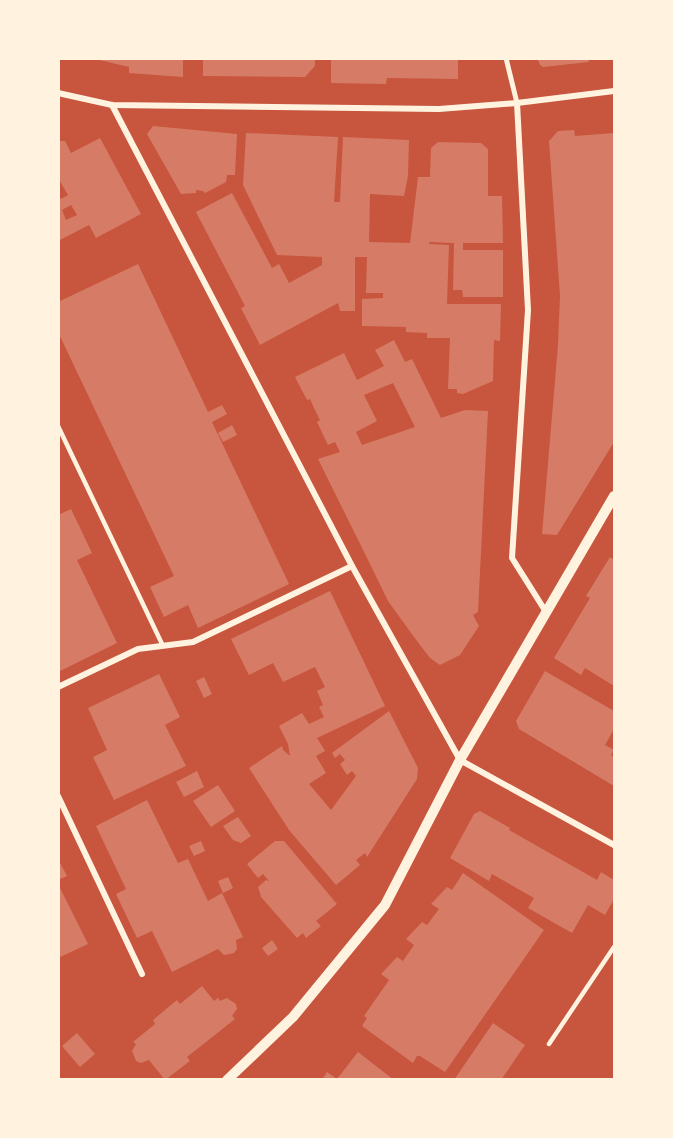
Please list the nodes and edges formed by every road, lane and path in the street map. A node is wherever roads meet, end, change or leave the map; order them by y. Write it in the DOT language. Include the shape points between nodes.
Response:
graph roads {
  1 [pos="506,58"];
  2 [pos="615,91"];
  3 [pos="58,93"];
  4 [pos="517,103"];
  5 [pos="112,105"];
  6 [pos="58,426"];
  7 [pos="615,496"];
  8 [pos="352,566"];
  9 [pos="546,613"];
  10 [pos="163,646"];
  11 [pos="58,687"];
  12 [pos="460,760"];
  13 [pos="58,796"];
  14 [pos="615,845"];
  15 [pos="615,947"];
  16 [pos="142,974"];
  17 [pos="549,1044"];
  18 [pos="227,1080"];
  1 -- 4 [label="street"];
  2 -- 4 [label="street"];
  3 -- 5 [label="street"];
  4 -- 5 [label="street" via="439,109"];
  4 -- 9 [label="street" via="528,310 512,558"];
  5 -- 8 [label="street"];
  6 -- 10 [label="lane"];
  7 -- 9 [label="street"];
  8 -- 10 [label="street" via="193,642"];
  8 -- 12 [label="street"];
  9 -- 12 [label="street"];
  10 -- 11 [label="street" via="138,649"];
  12 -- 14 [label="street"];
  12 -- 18 [label="street" via="385,905 293,1017"];
  13 -- 16 [label="street"];
  15 -- 17 [label="lane"];
}
